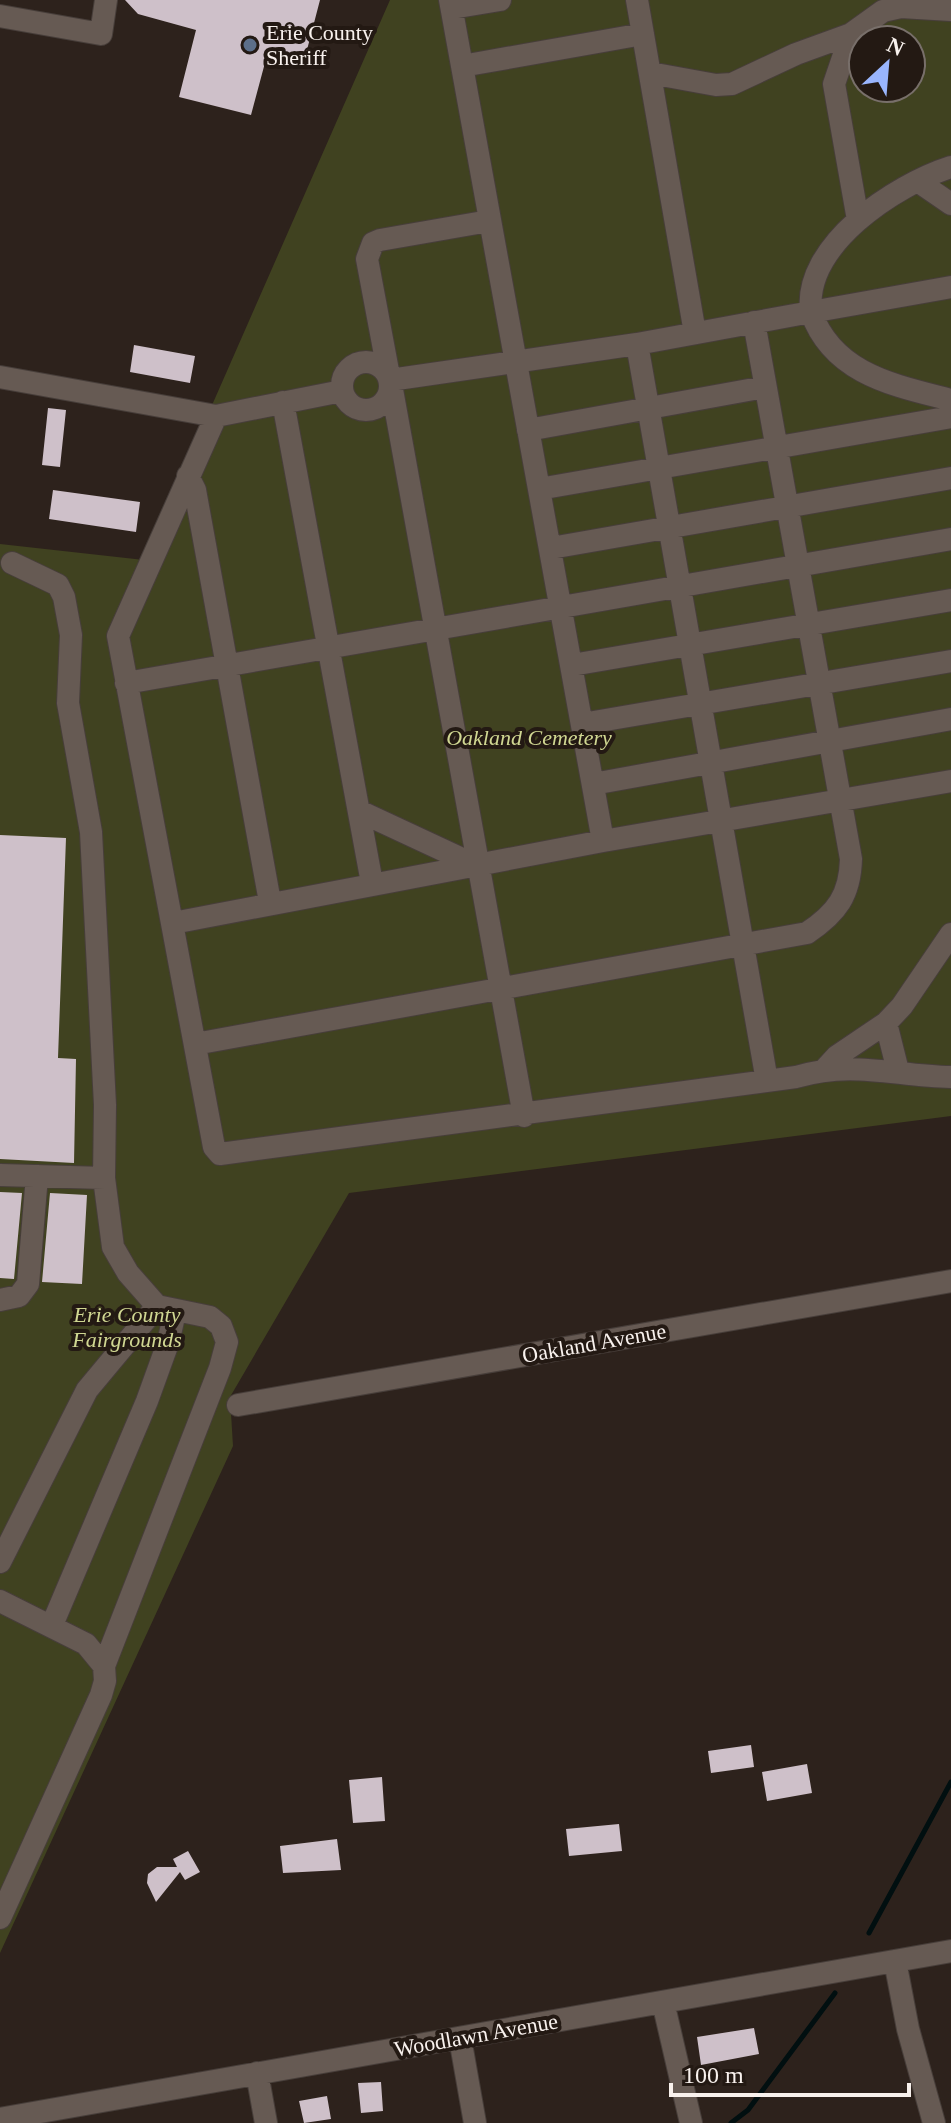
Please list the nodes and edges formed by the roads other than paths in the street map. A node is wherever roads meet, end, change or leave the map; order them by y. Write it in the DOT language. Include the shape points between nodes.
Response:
graph roads {
  1 [pos="106,0"];
  2 [pos="500,0"];
  3 [pos="637,0"];
  4 [pos="451,4"];
  5 [pos="951,10"];
  6 [pos="0,16"];
  7 [pos="865,24"];
  8 [pos="643,34"];
  9 [pos="847,35"];
  10 [pos="847,46"];
  11 [pos="796,54"];
  12 [pos="462,66"];
  13 [pos="650,73"];
  14 [pos="834,84"];
  15 [pos="951,167"];
  16 [pos="919,182"];
  17 [pos="951,204"];
  18 [pos="858,220"];
  19 [pos="489,221"];
  20 [pos="951,287"];
  21 [pos="811,312"];
  22 [pos="754,322"];
  23 [pos="695,333"];
  24 [pos="637,344"];
  25 [pos="517,360"];
  26 [pos="0,377"];
  27 [pos="390,380"];
  28 [pos="765,387"];
  29 [pos="342,391"];
  30 [pos="951,400"];
  31 [pos="283,402"];
  32 [pos="649,408"];
  33 [pos="216,416"];
  34 [pos="951,417"];
  35 [pos="528,430"];
  36 [pos="777,447"];
  37 [pos="659,468"];
  38 [pos="188,476"];
  39 [pos="951,478"];
  40 [pos="539,489"];
  41 [pos="787,506"];
  42 [pos="669,528"];
  43 [pos="951,539"];
  44 [pos="551,548"];
  45 [pos="12,563"];
  46 [pos="797,565"];
  47 [pos="679,586"];
  48 [pos="951,600"];
  49 [pos="562,606"];
  50 [pos="808,625"];
  51 [pos="435,628"];
  52 [pos="690,646"];
  53 [pos="328,647"];
  54 [pos="951,661"];
  55 [pos="228,665"];
  56 [pos="572,665"];
  57 [pos="126,683"];
  58 [pos="818,684"];
  59 [pos="700,703"];
  60 [pos="951,719"];
  61 [pos="582,724"];
  62 [pos="829,741"];
  63 [pos="710,763"];
  64 [pos="951,781"];
  65 [pos="593,784"];
  66 [pos="839,799"];
  67 [pos="359,811"];
  68 [pos="720,820"];
  69 [pos="603,841"];
  70 [pos="477,866"];
  71 [pos="372,883"];
  72 [pos="270,902"];
  73 [pos="173,923"];
  74 [pos="951,933"];
  75 [pos="743,946"];
  76 [pos="499,989"];
  77 [pos="886,1023"];
  78 [pos="195,1044"];
  79 [pos="826,1068"];
  80 [pos="898,1071"];
  81 [pos="951,1077"];
  82 [pos="767,1081"];
  83 [pos="524,1116"];
  84 [pos="0,1175"];
  85 [pos="37,1176"];
  86 [pos="104,1178"];
  87 [pos="951,1281"];
  88 [pos="0,1300"];
  89 [pos="166,1309"];
  90 [pos="238,1405"];
  91 [pos="0,1562"];
  92 [pos="0,1601"];
  93 [pos="52,1625"];
  94 [pos="104,1666"];
  95 [pos="0,1918"];
  96 [pos="951,1951"];
  97 [pos="895,1961"];
  98 [pos="663,2002"];
  99 [pos="460,2038"];
  100 [pos="257,2073"];
  101 [pos="0,2119"];
  102 [pos="26,2119"];
  103 [pos="266,2123"];
  104 [pos="475,2123"];
  105 [pos="691,2123"];
  106 [pos="934,2123"];
  1 -- 6 [label="street" via="101,34"];
  2 -- 4 [label="street"];
  3 -- 8 [label="street"];
  4 -- 12 [label="street"];
  5 -- 7 [label="street" via="901,7 883,11"];
  8 -- 12 [label="street"];
  8 -- 13 [label="street"];
  9 -- 11 [label="street"];
  10 -- 14 [label="street"];
  11 -- 13 [label="street" via="732,84"];
  11 -- 14 [label="street" via="823,68"];
  12 -- 19 [label="street"];
  13 -- 23 [label="street"];
  14 -- 18 [label="street"];
  15 -- 16 [label="street"];
  16 -- 17 [label="street"];
  16 -- 18 [label="street"];
  18 -- 21 [label="street" via="819,269 809,295"];
  19 -- 25 [label="street"];
  19 -- 27 [label="street" via="380,240 369,250"];
  20 -- 21 [label="street"];
  21 -- 22 [label="street"];
  21 -- 30 [label="street" via="827,345 843,361 900,387"];
  22 -- 23 [label="street"];
  22 -- 28 [label="street"];
  23 -- 24 [label="street"];
  24 -- 25 [label="street"];
  24 -- 32 [label="street"];
  25 -- 27 [label="street"];
  25 -- 35 [label="street"];
  26 -- 33 [label="street"];
  27 -- 29 [label="street" via="377,364 361,361 348,369"];
  27 -- 29 [label="street" via="386,400 372,410 350,404"];
  27 -- 51 [label="street"];
  28 -- 32 [label="street"];
  28 -- 36 [label="street"];
  29 -- 31 [label="street"];
  31 -- 33 [label="street"];
  31 -- 53 [label="street"];
  32 -- 35 [label="street"];
  32 -- 37 [label="street"];
  33 -- 38 [label="street"];
  34 -- 36 [label="street"];
  35 -- 40 [label="street"];
  36 -- 37 [label="street"];
  36 -- 41 [label="street"];
  37 -- 40 [label="street"];
  37 -- 42 [label="street"];
  38 -- 55 [label="street"];
  38 -- 57 [label="street" via="118,636"];
  39 -- 41 [label="street"];
  40 -- 44 [label="street"];
  41 -- 42 [label="street"];
  41 -- 46 [label="street"];
  42 -- 44 [label="street"];
  42 -- 47 [label="street"];
  43 -- 46 [label="street"];
  44 -- 49 [label="street"];
  45 -- 86 [label="street" via="58,585 71,635 69,721 91,832"];
  46 -- 47 [label="street"];
  46 -- 50 [label="street"];
  47 -- 49 [label="street"];
  47 -- 52 [label="street"];
  48 -- 50 [label="street"];
  49 -- 51 [label="street"];
  49 -- 56 [label="street"];
  50 -- 52 [label="street"];
  50 -- 58 [label="street"];
  51 -- 53 [label="street"];
  51 -- 70 [label="street"];
  52 -- 56 [label="street"];
  52 -- 59 [label="street"];
  53 -- 55 [label="street"];
  53 -- 67 [label="street"];
  54 -- 58 [label="street"];
  55 -- 57 [label="street"];
  55 -- 72 [label="street"];
  56 -- 61 [label="street"];
  57 -- 73 [label="street"];
  58 -- 59 [label="street"];
  58 -- 62 [label="street"];
  59 -- 61 [label="street"];
  59 -- 63 [label="street"];
  60 -- 62 [label="street"];
  61 -- 65 [label="street"];
  62 -- 63 [label="street"];
  62 -- 66 [label="street"];
  63 -- 65 [label="street"];
  63 -- 68 [label="street"];
  64 -- 66 [label="street"];
  65 -- 69 [label="street"];
  66 -- 68 [label="street"];
  66 -- 75 [label="street" via="851,859 842,903 807,933"];
  67 -- 70 [label="street"];
  67 -- 71 [label="street"];
  68 -- 69 [label="street"];
  68 -- 75 [label="street"];
  69 -- 70 [label="street"];
  70 -- 71 [label="street"];
  70 -- 76 [label="street"];
  71 -- 72 [label="street"];
  72 -- 73 [label="street"];
  73 -- 78 [label="street"];
  74 -- 77 [label="street"];
  75 -- 76 [label="street"];
  75 -- 82 [label="street"];
  76 -- 78 [label="street"];
  76 -- 83 [label="street"];
  77 -- 79 [label="street"];
  77 -- 80 [label="street"];
  78 -- 83 [label="street" via="214,1147 220,1154"];
  79 -- 80 [label="street"];
  79 -- 82 [label="street"];
  80 -- 81 [label="street"];
  82 -- 83 [label="street"];
  84 -- 85 [label="street"];
  85 -- 86 [label="street"];
  85 -- 88 [label="street" via="28,1284 19,1296"];
  86 -- 89 [label="street" via="119,1261"];
  87 -- 90 [label="street, Oakland Avenue"];
  89 -- 91 [label="street" via="87,1390"];
  89 -- 93 [label="street" via="152,1390"];
  89 -- 94 [label="street" via="216,1320 227,1337 226,1351"];
  92 -- 93 [label="street"];
  93 -- 94 [label="street" via="90,1646"];
  94 -- 95 [label="street" via="101,1695"];
  96 -- 97 [label="street, Woodlawn Avenue"];
  97 -- 98 [label="street, Woodlawn Avenue"];
  97 -- 106 [label="street"];
  98 -- 99 [label="street, Woodlawn Avenue"];
  98 -- 105 [label="street"];
  99 -- 100 [label="street, Woodlawn Avenue"];
  99 -- 104 [label="street"];
  100 -- 102 [label="street, Woodlawn Avenue"];
  100 -- 103 [label="street"];
  101 -- 102 [label="street, Woodlawn Avenue"];
}
